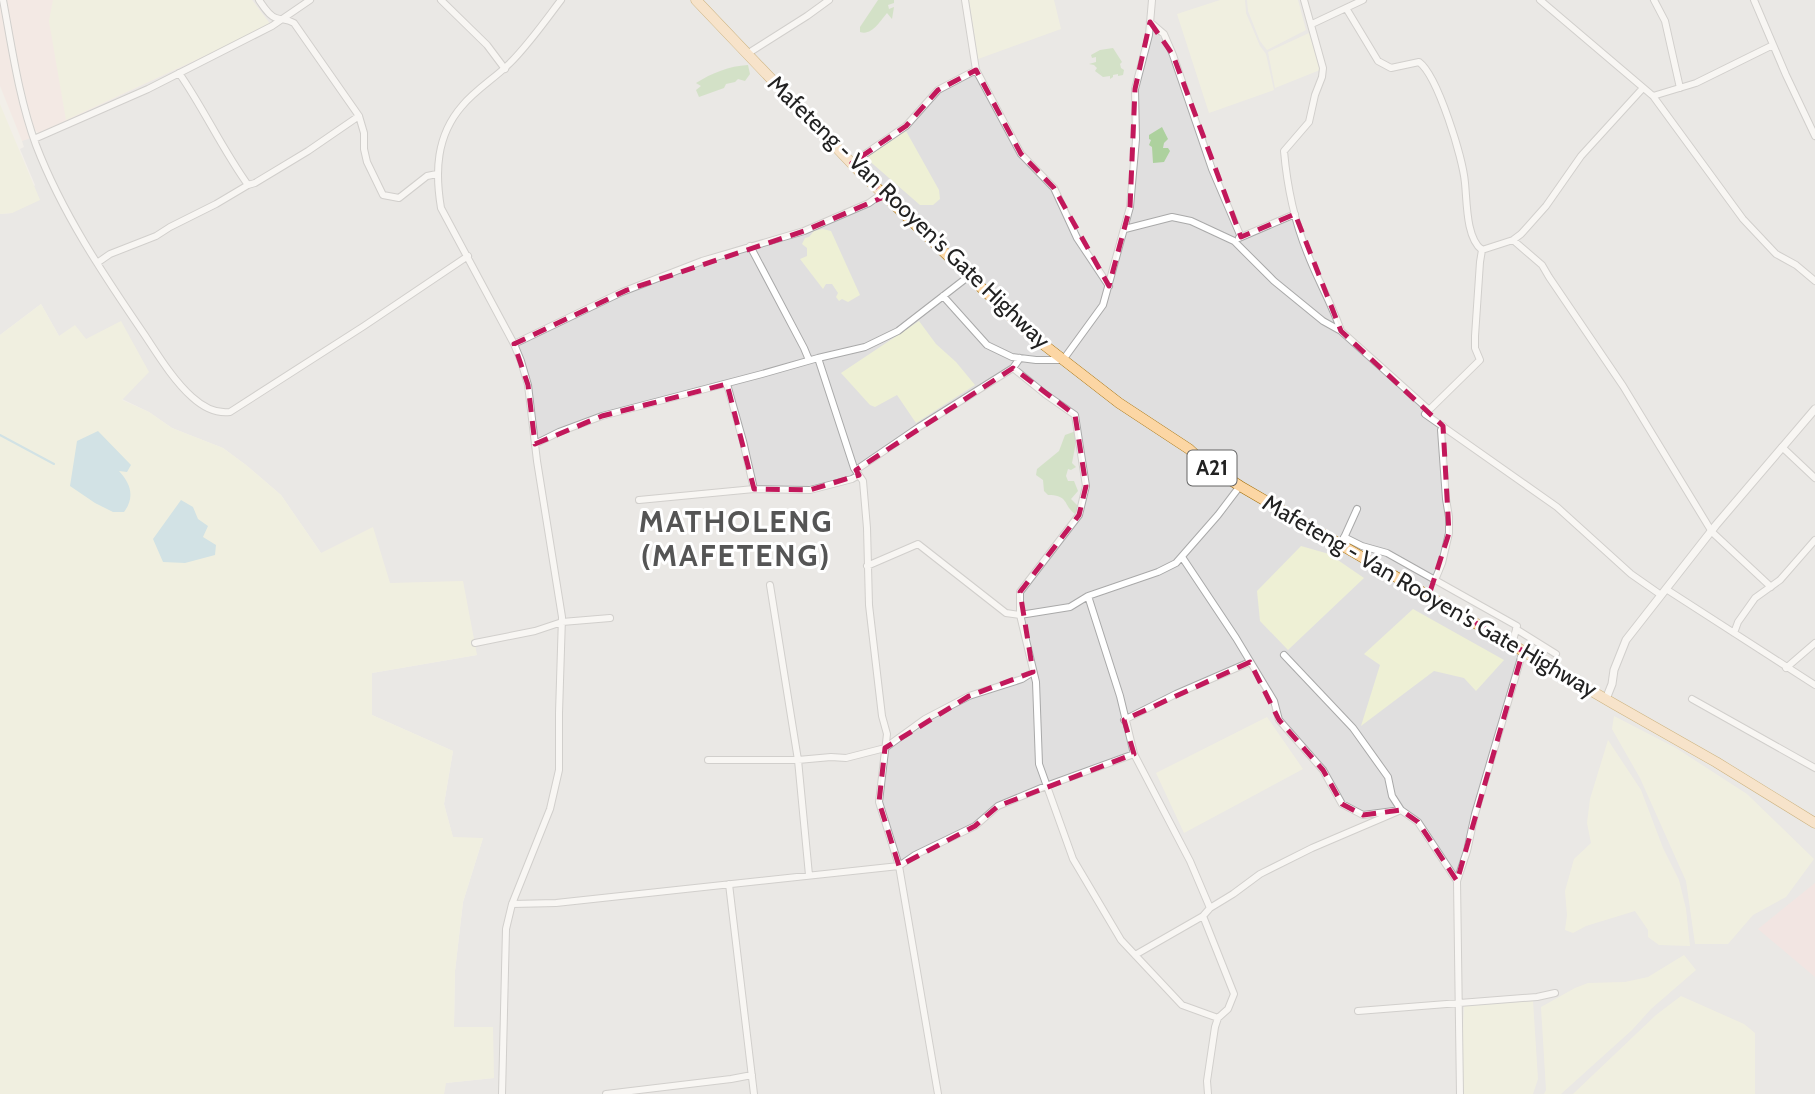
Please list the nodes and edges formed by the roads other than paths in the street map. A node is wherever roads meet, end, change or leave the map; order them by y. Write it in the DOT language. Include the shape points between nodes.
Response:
graph roads {
  1 [pos="3,0"];
  2 [pos="259,0"];
  3 [pos="310,0"];
  4 [pos="441,0"];
  5 [pos="561,0"];
  6 [pos="696,0"];
  7 [pos="829,0"];
  8 [pos="965,0"];
  9 [pos="1152,0"];
  10 [pos="1304,0"];
  11 [pos="1363,0"];
  12 [pos="1540,0"];
  13 [pos="1654,0"];
  14 [pos="1754,0"];
  15 [pos="1346,8"];
  16 [pos="285,19"];
  17 [pos="1150,22"];
  18 [pos="1312,24"];
  19 [pos="1773,45"];
  20 [pos="747,54"];
  21 [pos="505,69"];
  22 [pos="976,70"];
  23 [pos="179,73"];
  24 [pos="1643,88"];
  25 [pos="1680,88"];
  26 [pos="1653,96"];
  27 [pos="359,116"];
  28 [pos="1815,136"];
  29 [pos="34,139"];
  30 [pos="852,163"];
  31 [pos="437,174"];
  32 [pos="248,185"];
  33 [pos="883,193"];
  34 [pos="1295,214"];
  35 [pos="1125,229"];
  36 [pos="1237,239"];
  37 [pos="1513,240"];
  38 [pos="751,246"];
  39 [pos="1482,250"];
  40 [pos="468,256"];
  41 [pos="97,263"];
  42 [pos="969,276"];
  43 [pos="1815,281"];
  44 [pos="1109,286"];
  45 [pos="943,296"];
  46 [pos="1341,331"];
  47 [pos="514,344"];
  48 [pos="818,358"];
  49 [pos="1020,358"];
  50 [pos="1063,359"];
  51 [pos="809,360"];
  52 [pos="1013,369"];
  53 [pos="727,384"];
  54 [pos="1428,409"];
  55 [pos="1815,409"];
  56 [pos="1443,426"];
  57 [pos="535,444"];
  58 [pos="1782,447"];
  59 [pos="857,473"];
  60 [pos="1815,478"];
  61 [pos="1240,486"];
  62 [pos="754,489"];
  63 [pos="639,500"];
  64 [pos="1357,509"];
  65 [pos="1712,532"];
  66 [pos="1815,540"];
  67 [pos="1343,541"];
  68 [pos="1182,557"];
  69 [pos="867,566"];
  70 [pos="1436,580"];
  71 [pos="770,585"];
  72 [pos="1771,587"];
  73 [pos="1663,592"];
  74 [pos="1088,596"];
  75 [pos="1020,615"];
  76 [pos="610,618"];
  77 [pos="562,622"];
  78 [pos="1516,629"];
  79 [pos="1734,633"];
  80 [pos="475,643"];
  81 [pos="1815,643"];
  82 [pos="1512,644"];
  83 [pos="1523,650"];
  84 [pos="1556,654"];
  85 [pos="1284,655"];
  86 [pos="1250,662"];
  87 [pos="1786,668"];
  88 [pos="1033,672"];
  89 [pos="1815,685"];
  90 [pos="1692,698"];
  91 [pos="1606,699"];
  92 [pos="1125,720"];
  93 [pos="885,748"];
  94 [pos="1134,754"];
  95 [pos="708,760"];
  96 [pos="798,760"];
  97 [pos="1815,768"];
  98 [pos="1046,786"];
  99 [pos="1401,810"];
  100 [pos="1815,823"];
  101 [pos="899,866"];
  102 [pos="809,875"];
  103 [pos="1458,881"];
  104 [pos="729,884"];
  105 [pos="512,904"];
  106 [pos="1210,908"];
  107 [pos="1203,916"];
  108 [pos="1135,955"];
  109 [pos="1555,993"];
  110 [pos="1460,1003"];
  111 [pos="1358,1011"];
  112 [pos="1218,1018"];
  113 [pos="752,1075"];
  114 [pos="502,1094"];
  115 [pos="606,1094"];
  116 [pos="754,1094"];
  117 [pos="938,1094"];
  118 [pos="1208,1094"];
  119 [pos="1460,1094"];
  1 -- 29 [label="street"];
  2 -- 16 [label="street" via="268,13"];
  3 -- 16 [label="street"];
  4 -- 21 [label="street"];
  5 -- 21 [label="street"];
  6 -- 20 [label="main road, Mafeteng - Van Rooyen's Gate Highway / A21"];
  7 -- 20 [label="street"];
  8 -- 22 [label="street"];
  9 -- 17 [label="street"];
  10 -- 18 [label="street"];
  11 -- 15 [label="street"];
  12 -- 24 [label="street"];
  13 -- 25 [label="street" via="1665,21"];
  14 -- 19 [label="street"];
  15 -- 18 [label="street"];
  15 -- 39 [label="street" via="1378,61 1391,68 1419,62 1427,72 1441,97 1458,151 1467,216"];
  16 -- 23 [label="street"];
  16 -- 27 [label="street" via="294,23"];
  17 -- 35 [label="street" via="1135,89 1135,152"];
  17 -- 36 [label="street" via="1164,34 1173,55"];
  18 -- 34 [label="street" via="1322,77 1309,122 1284,151"];
  19 -- 25 [label="street"];
  19 -- 28 [label="street"];
  20 -- 30 [label="main road, Mafeteng - Van Rooyen's Gate Highway / A21"];
  21 -- 31 [label="street" via="451,121"];
  22 -- 30 [label="street" via="938,90 906,126"];
  22 -- 44 [label="street" via="1021,154 1054,188 1077,238"];
  23 -- 29 [label="street"];
  23 -- 32 [label="street"];
  24 -- 26 [label="street"];
  24 -- 37 [label="street"];
  25 -- 26 [label="street"];
  26 -- 43 [label="street" via="1743,219 1776,254"];
  27 -- 31 [label="street" via="367,162 383,195 399,198 427,176"];
  27 -- 32 [label="street"];
  29 -- 41 [label="street" via="58,194"];
  30 -- 33 [label="main road, Mafeteng - Van Rooyen's Gate Highway / A21"];
  31 -- 40 [label="street" via="441,208"];
  32 -- 41 [label="street"];
  33 -- 38 [label="street" via="804,231"];
  33 -- 42 [label="main road, Mafeteng - Van Rooyen's Gate Highway / A21"];
  34 -- 36 [label="street"];
  34 -- 46 [label="street"];
  35 -- 36 [label="street" via="1172,217"];
  35 -- 44 [label="street"];
  36 -- 46 [label="street" via="1274,281"];
  37 -- 39 [label="street"];
  37 -- 65 [label="street" via="1542,265"];
  38 -- 47 [label="street" via="626,290"];
  38 -- 51 [label="street"];
  39 -- 54 [label="street" via="1475,336 1480,360"];
  40 -- 41 [label="street" via="222,413 190,396"];
  40 -- 47 [label="street"];
  42 -- 45 [label="street"];
  42 -- 50 [label="main road, Mafeteng - Van Rooyen's Gate Highway / A21"];
  44 -- 50 [label="street" via="1103,305"];
  45 -- 48 [label="street" via="898,331 866,347"];
  45 -- 49 [label="street" via="987,345"];
  46 -- 54 [label="street"];
  47 -- 57 [label="street" via="528,386"];
  48 -- 51 [label="street"];
  48 -- 59 [label="street"];
  49 -- 50 [label="street"];
  49 -- 52 [label="street"];
  50 -- 61 [label="main road, Mafeteng - Van Rooyen's Gate Highway / A21"];
  51 -- 53 [label="street"];
  52 -- 59 [label="street" via="919,427"];
  52 -- 75 [label="street" via="1075,415 1086,485 1079,515 1020,592"];
  53 -- 57 [label="street" via="602,416"];
  53 -- 62 [label="street"];
  54 -- 56 [label="street" via="1425,414"];
  55 -- 58 [label="street"];
  56 -- 70 [label="street" via="1450,517"];
  56 -- 73 [label="street" via="1557,507 1630,574"];
  57 -- 77 [label="street"];
  58 -- 60 [label="street"];
  58 -- 65 [label="street"];
  59 -- 62 [label="street" via="852,479 810,490"];
  59 -- 69 [label="street" via="863,481"];
  61 -- 67 [label="main road, Mafeteng - Van Rooyen's Gate Highway / A21"];
  61 -- 68 [label="street"];
  62 -- 63 [label="street"];
  64 -- 67 [label="street"];
  65 -- 72 [label="street"];
  65 -- 73 [label="street"];
  66 -- 72 [label="street"];
  67 -- 70 [label="street" via="1387,553"];
  67 -- 82 [label="main road, Mafeteng - Van Rooyen's Gate Highway / A21"];
  68 -- 74 [label="street" via="1158,572"];
  68 -- 86 [label="street"];
  69 -- 75 [label="street" via="918,544 1006,613"];
  69 -- 93 [label="street"];
  70 -- 78 [label="street"];
  71 -- 96 [label="street"];
  72 -- 79 [label="street" via="1755,597"];
  73 -- 79 [label="street"];
  73 -- 91 [label="street" via="1626,639"];
  74 -- 75 [label="street" via="1070,607"];
  74 -- 92 [label="street"];
  75 -- 88 [label="street"];
  76 -- 77 [label="street"];
  77 -- 80 [label="street"];
  77 -- 105 [label="street" via="559,770 550,809"];
  78 -- 82 [label="street"];
  78 -- 84 [label="street"];
  79 -- 87 [label="street"];
  81 -- 87 [label="street"];
  82 -- 83 [label="main road, Mafeteng - Van Rooyen's Gate Highway / A21"];
  83 -- 91 [label="main road, Mafeteng - Van Rooyen's Gate Highway / A21"];
  83 -- 103 [label="street"];
  85 -- 99 [label="street" via="1353,728 1388,778"];
  86 -- 92 [label="street"];
  86 -- 99 [label="street" via="1274,701 1279,720 1323,770 1342,804 1363,815"];
  87 -- 89 [label="street"];
  88 -- 93 [label="street" via="969,696 925,719"];
  88 -- 98 [label="street" via="1039,764"];
  90 -- 97 [label="street"];
  91 -- 100 [label="main road, Mafeteng - Van Rooyen's Gate Highway / A21"];
  92 -- 94 [label="street"];
  93 -- 96 [label="street" via="846,758"];
  93 -- 101 [label="street" via="879,803"];
  94 -- 98 [label="street"];
  94 -- 106 [label="street"];
  95 -- 96 [label="street"];
  96 -- 102 [label="street"];
  98 -- 101 [label="street" via="998,806 975,826"];
  98 -- 108 [label="street" via="1073,859 1121,940"];
  99 -- 103 [label="street" via="1418,822"];
  99 -- 106 [label="street" via="1260,874"];
  101 -- 102 [label="street"];
  101 -- 117 [label="street"];
  102 -- 104 [label="street"];
  103 -- 110 [label="street"];
  104 -- 105 [label="street"];
  104 -- 113 [label="street"];
  105 -- 114 [label="street" via="506,929"];
  106 -- 107 [label="street"];
  107 -- 108 [label="street"];
  107 -- 112 [label="street" via="1234,994"];
  108 -- 112 [label="street" via="1182,1005"];
  109 -- 110 [label="street"];
  110 -- 111 [label="street"];
  110 -- 119 [label="street"];
  112 -- 118 [label="street" via="1206,1081"];
  113 -- 115 [label="street"];
  113 -- 116 [label="street"];
}
